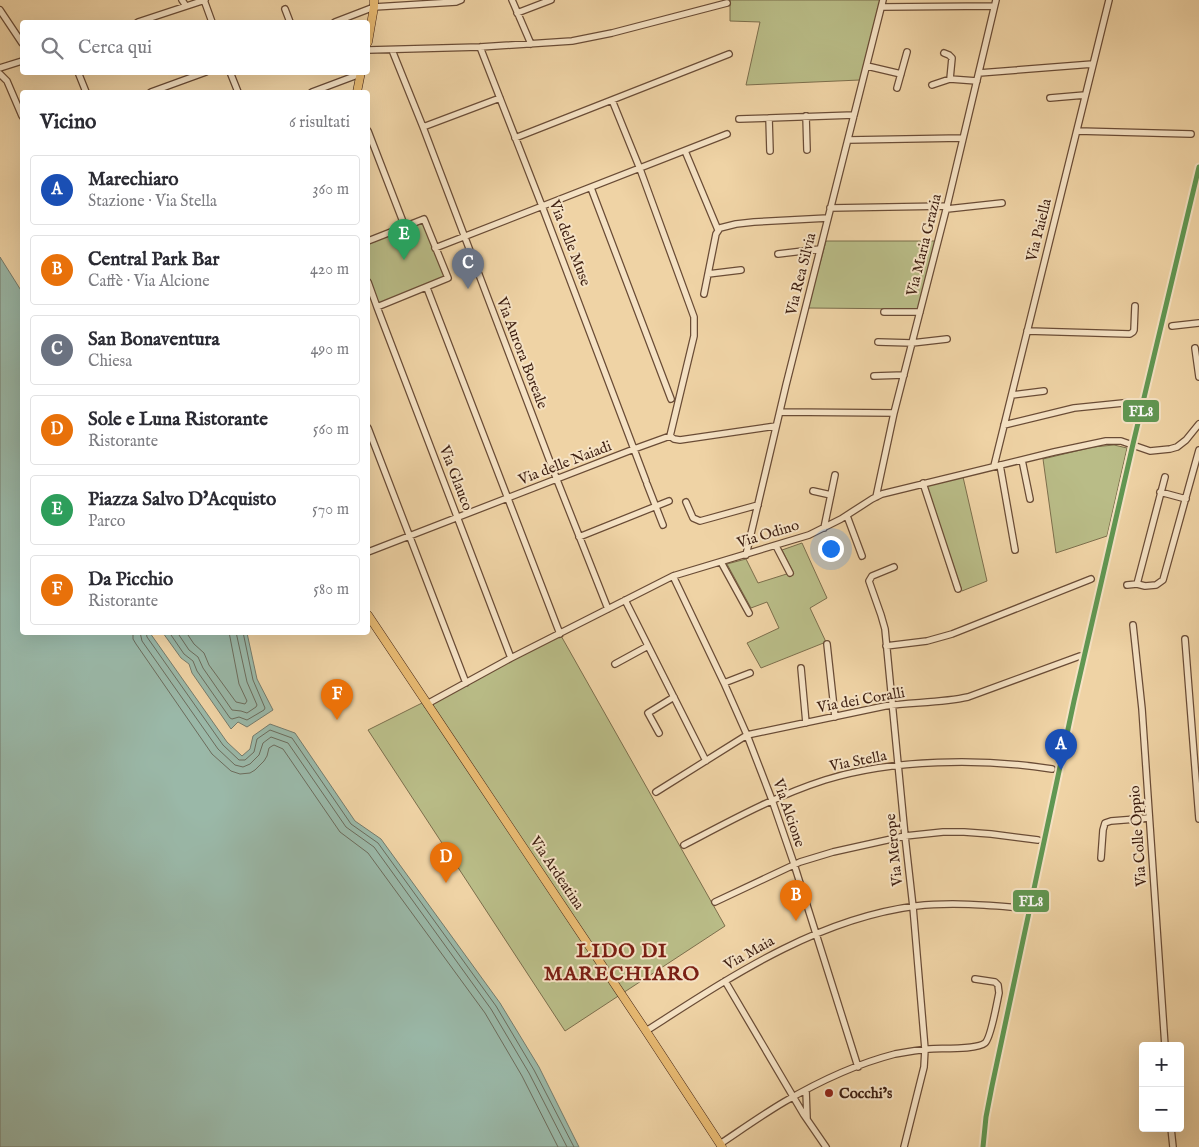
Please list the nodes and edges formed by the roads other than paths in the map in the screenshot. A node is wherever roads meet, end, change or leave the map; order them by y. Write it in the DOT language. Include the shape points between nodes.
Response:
graph roads {
  1 [pos="182,0"];
  2 [pos="205,0"];
  3 [pos="461,0"];
  4 [pos="512,0"];
  5 [pos="551,0"];
  6 [pos="883,0"];
  7 [pos="1110,0"];
  8 [pos="726,3"];
  9 [pos="995,3"];
  10 [pos="374,4"];
  11 [pos="186,6"];
  12 [pos="882,7"];
  13 [pos="285,9"];
  14 [pos="0,10"];
  15 [pos="517,13"];
  16 [pos="144,20"];
  17 [pos="211,20"];
  18 [pos="289,20"];
  19 [pos="339,20"];
  20 [pos="370,29"];
  21 [pos="20,40"];
  22 [pos="531,44"];
  23 [pos="480,47"];
  24 [pos="370,50"];
  25 [pos="392,50"];
  26 [pos="907,52"];
  27 [pos="944,53"];
  28 [pos="729,54"];
  29 [pos="20,62"];
  30 [pos="1093,64"];
  31 [pos="867,66"];
  32 [pos="0,68"];
  33 [pos="979,73"];
  34 [pos="0,74"];
  35 [pos="901,74"];
  36 [pos="79,75"];
  37 [pos="198,75"];
  38 [pos="231,75"];
  39 [pos="356,75"];
  40 [pos="360,75"];
  41 [pos="950,79"];
  42 [pos="977,80"];
  43 [pos="932,85"];
  44 [pos="897,88"];
  45 [pos="85,90"];
  46 [pos="156,90"];
  47 [pos="237,90"];
  48 [pos="317,90"];
  49 [pos="357,90"];
  50 [pos="1085,95"];
  51 [pos="500,98"];
  52 [pos="1050,98"];
  53 [pos="612,100"];
  54 [pos="20,111"];
  55 [pos="854,115"];
  56 [pos="806,116"];
  57 [pos="769,118"];
  58 [pos="740,119"];
  59 [pos="423,127"];
  60 [pos="1077,131"];
  61 [pos="727,134"];
  62 [pos="1191,134"];
  63 [pos="370,136"];
  64 [pos="515,138"];
  65 [pos="963,138"];
  66 [pos="848,140"];
  67 [pos="770,150"];
  68 [pos="807,150"];
  69 [pos="685,151"];
  70 [pos="640,169"];
  71 [pos="590,188"];
  72 [pos="1002,203"];
  73 [pos="542,206"];
  74 [pos="830,208"];
  75 [pos="947,208"];
  76 [pos="828,218"];
  77 [pos="405,227"];
  78 [pos="718,230"];
  79 [pos="464,236"];
  80 [pos="370,240"];
  81 [pos="435,248"];
  82 [pos="820,249"];
  83 [pos="778,254"];
  84 [pos="741,270"];
  85 [pos="708,274"];
  86 [pos="370,288"];
  87 [pos="427,288"];
  88 [pos="704,294"];
  89 [pos="1135,306"];
  90 [pos="377,307"];
  91 [pos="884,312"];
  92 [pos="920,312"];
  93 [pos="1199,323"];
  94 [pos="1172,326"];
  95 [pos="1027,331"];
  96 [pos="947,339"];
  97 [pos="878,342"];
  98 [pos="912,343"];
  99 [pos="1195,348"];
  100 [pos="904,375"];
  101 [pos="874,376"];
  102 [pos="1199,377"];
  103 [pos="1044,391"];
  104 [pos="1012,395"];
  105 [pos="672,399"];
  106 [pos="1133,402"];
  107 [pos="780,412"];
  108 [pos="894,413"];
  109 [pos="1199,424"];
  110 [pos="1004,425"];
  111 [pos="776,426"];
  112 [pos="370,433"];
  113 [pos="670,436"];
  114 [pos="634,449"];
  115 [pos="1199,450"];
  116 [pos="1022,460"];
  117 [pos="997,465"];
  118 [pos="835,475"];
  119 [pos="1164,477"];
  120 [pos="557,480"];
  121 [pos="923,484"];
  122 [pos="813,491"];
  123 [pos="1160,492"];
  124 [pos="831,495"];
  125 [pos="876,497"];
  126 [pos="507,498"];
  127 [pos="1186,498"];
  128 [pos="1030,500"];
  129 [pos="669,502"];
  130 [pos="686,502"];
  131 [pos="758,505"];
  132 [pos="656,506"];
  133 [pos="847,516"];
  134 [pos="458,518"];
  135 [pos="663,524"];
  136 [pos="824,528"];
  137 [pos="408,536"];
  138 [pos="579,537"];
  139 [pos="776,546"];
  140 [pos="1015,550"];
  141 [pos="370,551"];
  142 [pos="746,555"];
  143 [pos="862,556"];
  144 [pos="721,562"];
  145 [pos="894,567"];
  146 [pos="790,573"];
  147 [pos="673,576"];
  148 [pos="1091,579"];
  149 [pos="1137,584"];
  150 [pos="1128,585"];
  151 [pos="958,589"];
  152 [pos="625,600"];
  153 [pos="608,609"];
  154 [pos="749,613"];
  155 [pos="370,618"];
  156 [pos="1133,625"];
  157 [pos="560,634"];
  158 [pos="1185,639"];
  159 [pos="827,644"];
  160 [pos="648,646"];
  161 [pos="886,646"];
  162 [pos="1080,656"];
  163 [pos="511,658"];
  164 [pos="615,664"];
  165 [pos="801,668"];
  166 [pos="750,672"];
  167 [pos="466,683"];
  168 [pos="724,683"];
  169 [pos="674,697"];
  170 [pos="427,704"];
  171 [pos="892,705"];
  172 [pos="835,717"];
  173 [pos="806,722"];
  174 [pos="659,733"];
  175 [pos="747,735"];
  176 [pos="706,761"];
  177 [pos="897,765"];
  178 [pos="1052,769"];
  179 [pos="656,792"];
  180 [pos="772,800"];
  181 [pos="1149,818"];
  182 [pos="1199,819"];
  183 [pos="905,836"];
  184 [pos="1038,840"];
  185 [pos="684,845"];
  186 [pos="1101,858"];
  187 [pos="794,864"];
  188 [pos="715,902"];
  189 [pos="913,906"];
  190 [pos="1022,908"];
  191 [pos="816,934"];
  192 [pos="975,979"];
  193 [pos="725,981"];
  194 [pos="646,1031"];
  195 [pos="1165,1042"];
  196 [pos="925,1049"];
  197 [pos="858,1067"];
  198 [pos="806,1090"];
  199 [pos="794,1096"];
  200 [pos="807,1120"];
  201 [pos="1171,1132"];
  202 [pos="721,1146"];
  203 [pos="826,1147"];
  204 [pos="904,1147"];
  205 [pos="1172,1147"];
  1 -- 11 [label="street"];
  2 -- 11 [label="street"];
  2 -- 17 [label="street"];
  3 -- 10 [label="street"];
  4 -- 15 [label="street"];
  5 -- 15 [label="street"];
  6 -- 12 [label="street, Via Rea Silvia"];
  7 -- 30 [label="street, Via Paiella"];
  8 -- 22 [label="street" via="592,38"];
  9 -- 12 [label="street"];
  9 -- 33 [label="street, Via Maria Grazia"];
  10 -- 19 [label="street"];
  10 -- 20 [label="main road"];
  11 -- 16 [label="street"];
  12 -- 31 [label="street, Via Rea Silvia"];
  13 -- 18 [label="street"];
  14 -- 21 [label="street"];
  15 -- 22 [label="street"];
  22 -- 23 [label="street"];
  23 -- 25 [label="street"];
  23 -- 51 [label="street, Via delle Muse"];
  24 -- 25 [label="street"];
  25 -- 59 [label="street, Via Aurora Boreale"];
  26 -- 35 [label="street"];
  27 -- 41 [label="street" via="952,58"];
  28 -- 53 [label="street"];
  29 -- 32 [label="street"];
  30 -- 33 [label="street"];
  30 -- 50 [label="street, Via Paiella"];
  31 -- 35 [label="street"];
  31 -- 55 [label="street, Via Rea Silvia"];
  33 -- 42 [label="street, Via Maria Grazia"];
  34 -- 54 [label="street" via="7,81"];
  35 -- 44 [label="street"];
  36 -- 45 [label="street"];
  37 -- 46 [label="street"];
  38 -- 47 [label="street"];
  39 -- 48 [label="street"];
  40 -- 49 [label="main road"];
  41 -- 42 [label="street"];
  41 -- 43 [label="street"];
  42 -- 65 [label="street, Via Maria Grazia"];
  50 -- 52 [label="street"];
  50 -- 60 [label="street, Via Paiella"];
  51 -- 59 [label="street"];
  51 -- 64 [label="street, Via delle Muse"];
  53 -- 64 [label="street"];
  53 -- 70 [label="street"];
  55 -- 56 [label="street"];
  55 -- 66 [label="street, Via Rea Silvia"];
  56 -- 57 [label="street"];
  56 -- 68 [label="street"];
  57 -- 58 [label="street"];
  57 -- 67 [label="street"];
  59 -- 79 [label="street, Via Aurora Boreale"];
  60 -- 62 [label="street"];
  60 -- 95 [label="street, Via Paiella"];
  61 -- 69 [label="street"];
  63 -- 77 [label="street"];
  64 -- 73 [label="street, Via delle Muse"];
  65 -- 66 [label="street"];
  65 -- 75 [label="street, Via Maria Grazia"];
  66 -- 74 [label="street, Via Rea Silvia"];
  69 -- 70 [label="street"];
  69 -- 78 [label="street"];
  70 -- 71 [label="street"];
  70 -- 113 [label="street" via="694,320 694,336"];
  71 -- 73 [label="street"];
  71 -- 105 [label="street"];
  72 -- 75 [label="street"];
  73 -- 79 [label="street"];
  73 -- 114 [label="street, Via delle Muse"];
  74 -- 75 [label="street"];
  74 -- 76 [label="street, Via Rea Silvia"];
  75 -- 92 [label="street, Via Maria Grazia"];
  76 -- 78 [label="street" via="749,222"];
  76 -- 82 [label="street, Via Rea Silvia"];
  77 -- 80 [label="street"];
  77 -- 81 [label="street" via="424,219"];
  78 -- 85 [label="street"];
  79 -- 81 [label="street"];
  79 -- 120 [label="street, Via Aurora Boreale"];
  81 -- 87 [label="street" via="448,278"];
  82 -- 83 [label="street"];
  82 -- 107 [label="street, Via Rea Silvia"];
  84 -- 85 [label="street"];
  85 -- 88 [label="street"];
  86 -- 90 [label="street, Via Glauco"];
  87 -- 90 [label="street"];
  87 -- 126 [label="street"];
  89 -- 95 [label="street" via="1134,330 1130,334"];
  90 -- 134 [label="street, Via Glauco"];
  91 -- 92 [label="street"];
  92 -- 98 [label="street, Via Maria Grazia"];
  93 -- 94 [label="street"];
  95 -- 104 [label="street, Via Paiella"];
  96 -- 98 [label="street"];
  97 -- 98 [label="street"];
  98 -- 100 [label="street, Via Maria Grazia"];
  99 -- 102 [label="street"];
  100 -- 101 [label="street"];
  100 -- 108 [label="street, Via Maria Grazia"];
  103 -- 104 [label="street"];
  104 -- 110 [label="street, Via Paiella"];
  106 -- 110 [label="street" via="1074,408"];
  107 -- 108 [label="street"];
  107 -- 111 [label="street, Via Rea Silvia"];
  108 -- 125 [label="street, Via Maria Grazia"];
  109 -- 116 [label="street, Via Odino" via="1186,440 1170,449 1150,450 1121,441 1106,441"];
  110 -- 117 [label="street, Via Paiella"];
  111 -- 113 [label="street, Via delle Naiadi" via="680,440"];
  111 -- 131 [label="street, Via Rea Silvia"];
  112 -- 137 [label="street"];
  113 -- 114 [label="street, Via delle Naiadi"];
  114 -- 120 [label="street, Via delle Naiadi"];
  114 -- 132 [label="street, Via delle Muse"];
  115 -- 127 [label="street"];
  116 -- 117 [label="street, Via Odino"];
  116 -- 128 [label="street"];
  117 -- 121 [label="street, Via Odino"];
  117 -- 140 [label="street"];
  118 -- 124 [label="street"];
  119 -- 123 [label="street"];
  120 -- 126 [label="street, Via delle Naiadi"];
  120 -- 138 [label="street, Via Aurora Boreale"];
  121 -- 125 [label="street, Via Odino"];
  121 -- 151 [label="street"];
  122 -- 124 [label="street"];
  123 -- 127 [label="street"];
  123 -- 149 [label="street"];
  124 -- 136 [label="street"];
  125 -- 133 [label="street, Via Odino"];
  126 -- 134 [label="street, Via delle Naiadi"];
  126 -- 157 [label="street"];
  127 -- 149 [label="street" via="1163,580 1156,585"];
  129 -- 132 [label="street"];
  130 -- 131 [label="street" via="698,521"];
  131 -- 142 [label="street, Via Rea Silvia"];
  132 -- 135 [label="street, Via delle Muse"];
  132 -- 138 [label="street"];
  133 -- 136 [label="street, Via Odino"];
  133 -- 143 [label="street"];
  134 -- 137 [label="street, Via delle Naiadi"];
  134 -- 163 [label="street, Via Glauco"];
  136 -- 139 [label="street, Via Odino"];
  137 -- 141 [label="street, Via delle Naiadi"];
  137 -- 167 [label="street"];
  138 -- 153 [label="street, Via Aurora Boreale"];
  139 -- 142 [label="street, Via Odino"];
  139 -- 146 [label="street"];
  142 -- 144 [label="street, Via Odino"];
  144 -- 147 [label="street, Via Odino"];
  144 -- 154 [label="street, Via Odino"];
  145 -- 161 [label="street, Via Merope" via="872,576 869,581 883,620"];
  147 -- 152 [label="street, Via Odino"];
  147 -- 168 [label="street, Via Alcione"];
  148 -- 161 [label="street" via="952,634"];
  149 -- 150 [label="street"];
  152 -- 153 [label="street, Via Odino"];
  152 -- 160 [label="street"];
  153 -- 157 [label="street, Via Odino"];
  155 -- 170 [label="main road, Via Ardeatina"];
  156 -- 181 [label="street, Via Colle Oppio"];
  157 -- 163 [label="street, Via Odino"];
  158 -- 182 [label="street"];
  159 -- 172 [label="street"];
  160 -- 164 [label="street"];
  160 -- 169 [label="street"];
  161 -- 171 [label="street, Via Merope"];
  162 -- 171 [label="street, Via dei Coralli" via="968,697"];
  163 -- 167 [label="street, Via Odino"];
  165 -- 173 [label="street"];
  166 -- 168 [label="street"];
  167 -- 170 [label="street, Via Odino"];
  168 -- 175 [label="street, Via Alcione"];
  169 -- 174 [label="street" via="648,713"];
  169 -- 176 [label="street"];
  170 -- 194 [label="main road, Via Ardeatina"];
  171 -- 172 [label="street, Via dei Coralli"];
  171 -- 177 [label="street, Via Merope"];
  172 -- 173 [label="street, Via dei Coralli"];
  173 -- 175 [label="street, Via dei Coralli"];
  175 -- 176 [label="street, Via dei Coralli"];
  175 -- 180 [label="street, Via Alcione"];
  176 -- 179 [label="street, Via dei Coralli"];
  177 -- 178 [label="street, Via Stella" via="981,762"];
  177 -- 180 [label="street, Via Stella" via="827,779"];
  177 -- 183 [label="street, Via Merope"];
  180 -- 185 [label="street, Via Stella"];
  180 -- 187 [label="street, Via Alcione"];
  181 -- 186 [label="street" via="1105,824"];
  181 -- 195 [label="street, Via Colle Oppio"];
  183 -- 184 [label="street" via="964,832"];
  183 -- 187 [label="street"];
  183 -- 189 [label="street, Via Merope"];
  187 -- 188 [label="street"];
  187 -- 191 [label="street, Via Alcione"];
  189 -- 190 [label="street, Via Maia" via="964,904"];
  189 -- 191 [label="street, Via Maia"];
  189 -- 196 [label="street, Via Merope"];
  191 -- 193 [label="street, Via Maia"];
  191 -- 197 [label="street, Via Alcione"];
  192 -- 196 [label="street" via="994,982 999,987 984,1044"];
  193 -- 194 [label="street, Via Maia"];
  193 -- 199 [label="street"];
  194 -- 202 [label="main road, Via Ardeatina"];
  196 -- 197 [label="street"];
  196 -- 204 [label="street, Via Merope" via="924,1067"];
  197 -- 198 [label="street"];
  198 -- 199 [label="street"];
  198 -- 200 [label="street"];
  199 -- 200 [label="street"];
  199 -- 202 [label="street"];
  200 -- 203 [label="street"];
  201 -- 205 [label="street"];
}
